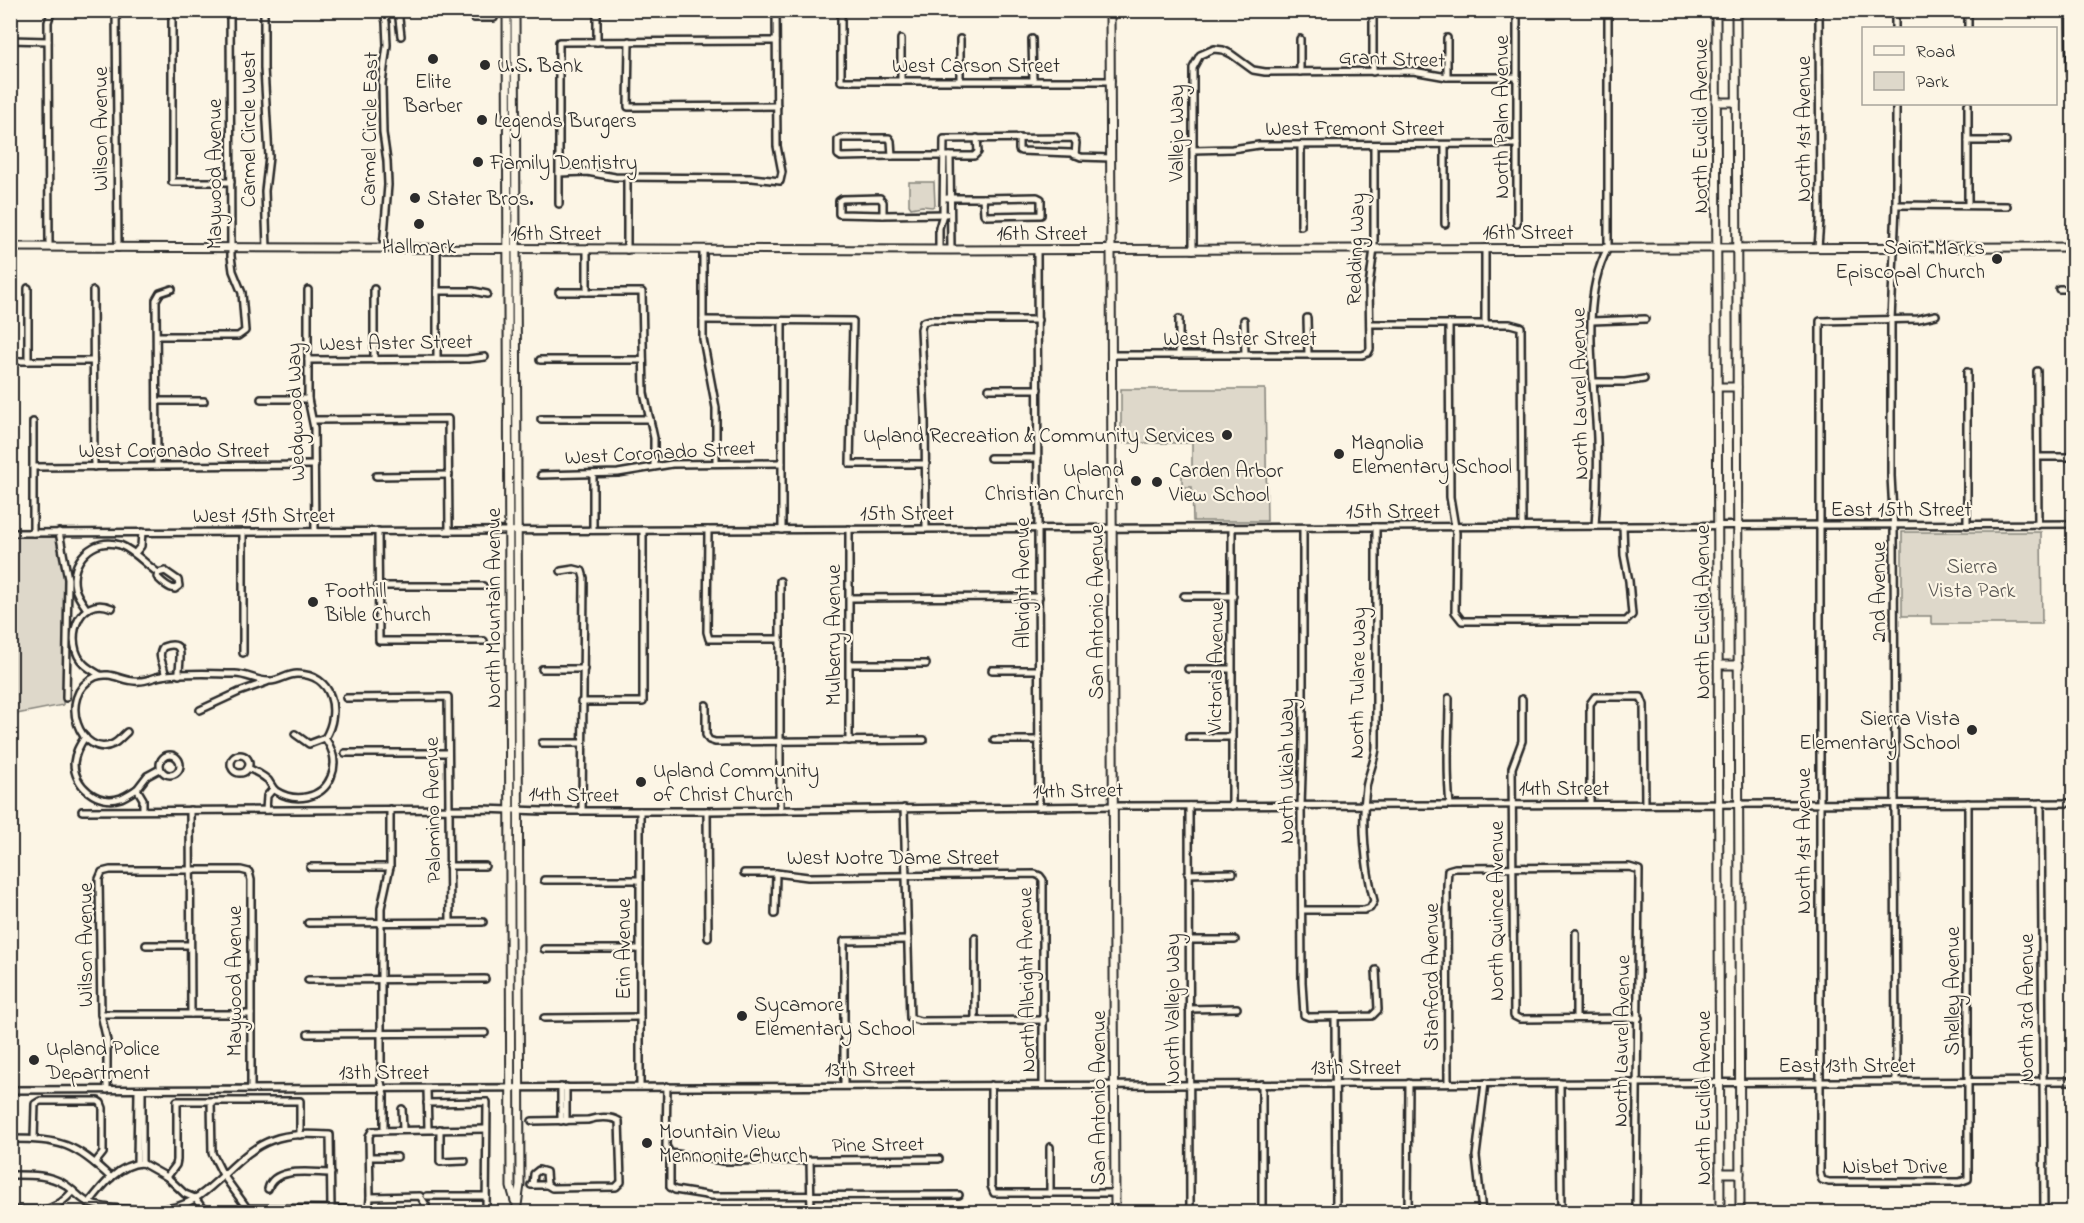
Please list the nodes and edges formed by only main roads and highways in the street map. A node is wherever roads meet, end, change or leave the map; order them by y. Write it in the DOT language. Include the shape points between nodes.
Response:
graph roads {
  1 [pos="507,10"];
  2 [pos="515,10"];
  3 [pos="1110,10"];
  4 [pos="1716,10"];
  5 [pos="1736,10"];
  6 [pos="1716,102"];
  7 [pos="1736,102"];
  8 [pos="507,104"];
  9 [pos="515,104"];
  10 [pos="10,247"];
  11 [pos="1717,247"];
  12 [pos="1737,247"];
  13 [pos="2073,247"];
  14 [pos="508,249"];
  15 [pos="517,249"];
  16 [pos="1111,250"];
  17 [pos="1717,387"];
  18 [pos="1737,387"];
  19 [pos="1719,665"];
  20 [pos="1738,665"];
  21 [pos="515,1088"];
  22 [pos="1720,1173"];
  23 [pos="1740,1173"];
  24 [pos="516,1208"];
  25 [pos="1114,1212"];
  26 [pos="1720,1212"];
  27 [pos="1740,1212"];
  1 -- 8 [label="main road, North Mountain Avenue"];
  2 -- 9 [label="main road, North Mountain Avenue"];
  3 -- 16 [label="main road, San Antonio Avenue"];
  4 -- 6 [label="main road, North Euclid Avenue"];
  5 -- 7 [label="main road, North Euclid Avenue"];
  6 -- 7 [label="main road"];
  6 -- 11 [label="main road, North Euclid Avenue"];
  7 -- 12 [label="main road, North Euclid Avenue"];
  8 -- 9 [label="main road"];
  8 -- 14 [label="main road, North Mountain Avenue"];
  9 -- 15 [label="main road, North Mountain Avenue"];
  10 -- 14 [label="main road, 16th Street"];
  11 -- 12 [label="main road, 16th Street"];
  11 -- 16 [label="main road, 16th Street"];
  11 -- 17 [label="main road, North Euclid Avenue"];
  12 -- 13 [label="main road, 16th Street"];
  12 -- 18 [label="main road, North Euclid Avenue"];
  14 -- 15 [label="main road, 16th Street"];
  14 -- 21 [label="main road, North Mountain Avenue"];
  15 -- 16 [label="main road, 16th Street"];
  15 -- 21 [label="main road, North Mountain Avenue"];
  16 -- 25 [label="main road, San Antonio Avenue"];
  17 -- 18 [label="main road"];
  17 -- 19 [label="main road, North Euclid Avenue"];
  18 -- 20 [label="main road, North Euclid Avenue"];
  19 -- 20 [label="main road"];
  19 -- 22 [label="main road, North Euclid Avenue"];
  20 -- 23 [label="main road, North Euclid Avenue"];
  21 -- 24 [label="main road, North Mountain Avenue" via="520,1185"];
  22 -- 23 [label="main road"];
  22 -- 26 [label="main road, North Euclid Avenue"];
  23 -- 27 [label="main road, North Euclid Avenue"];
}
